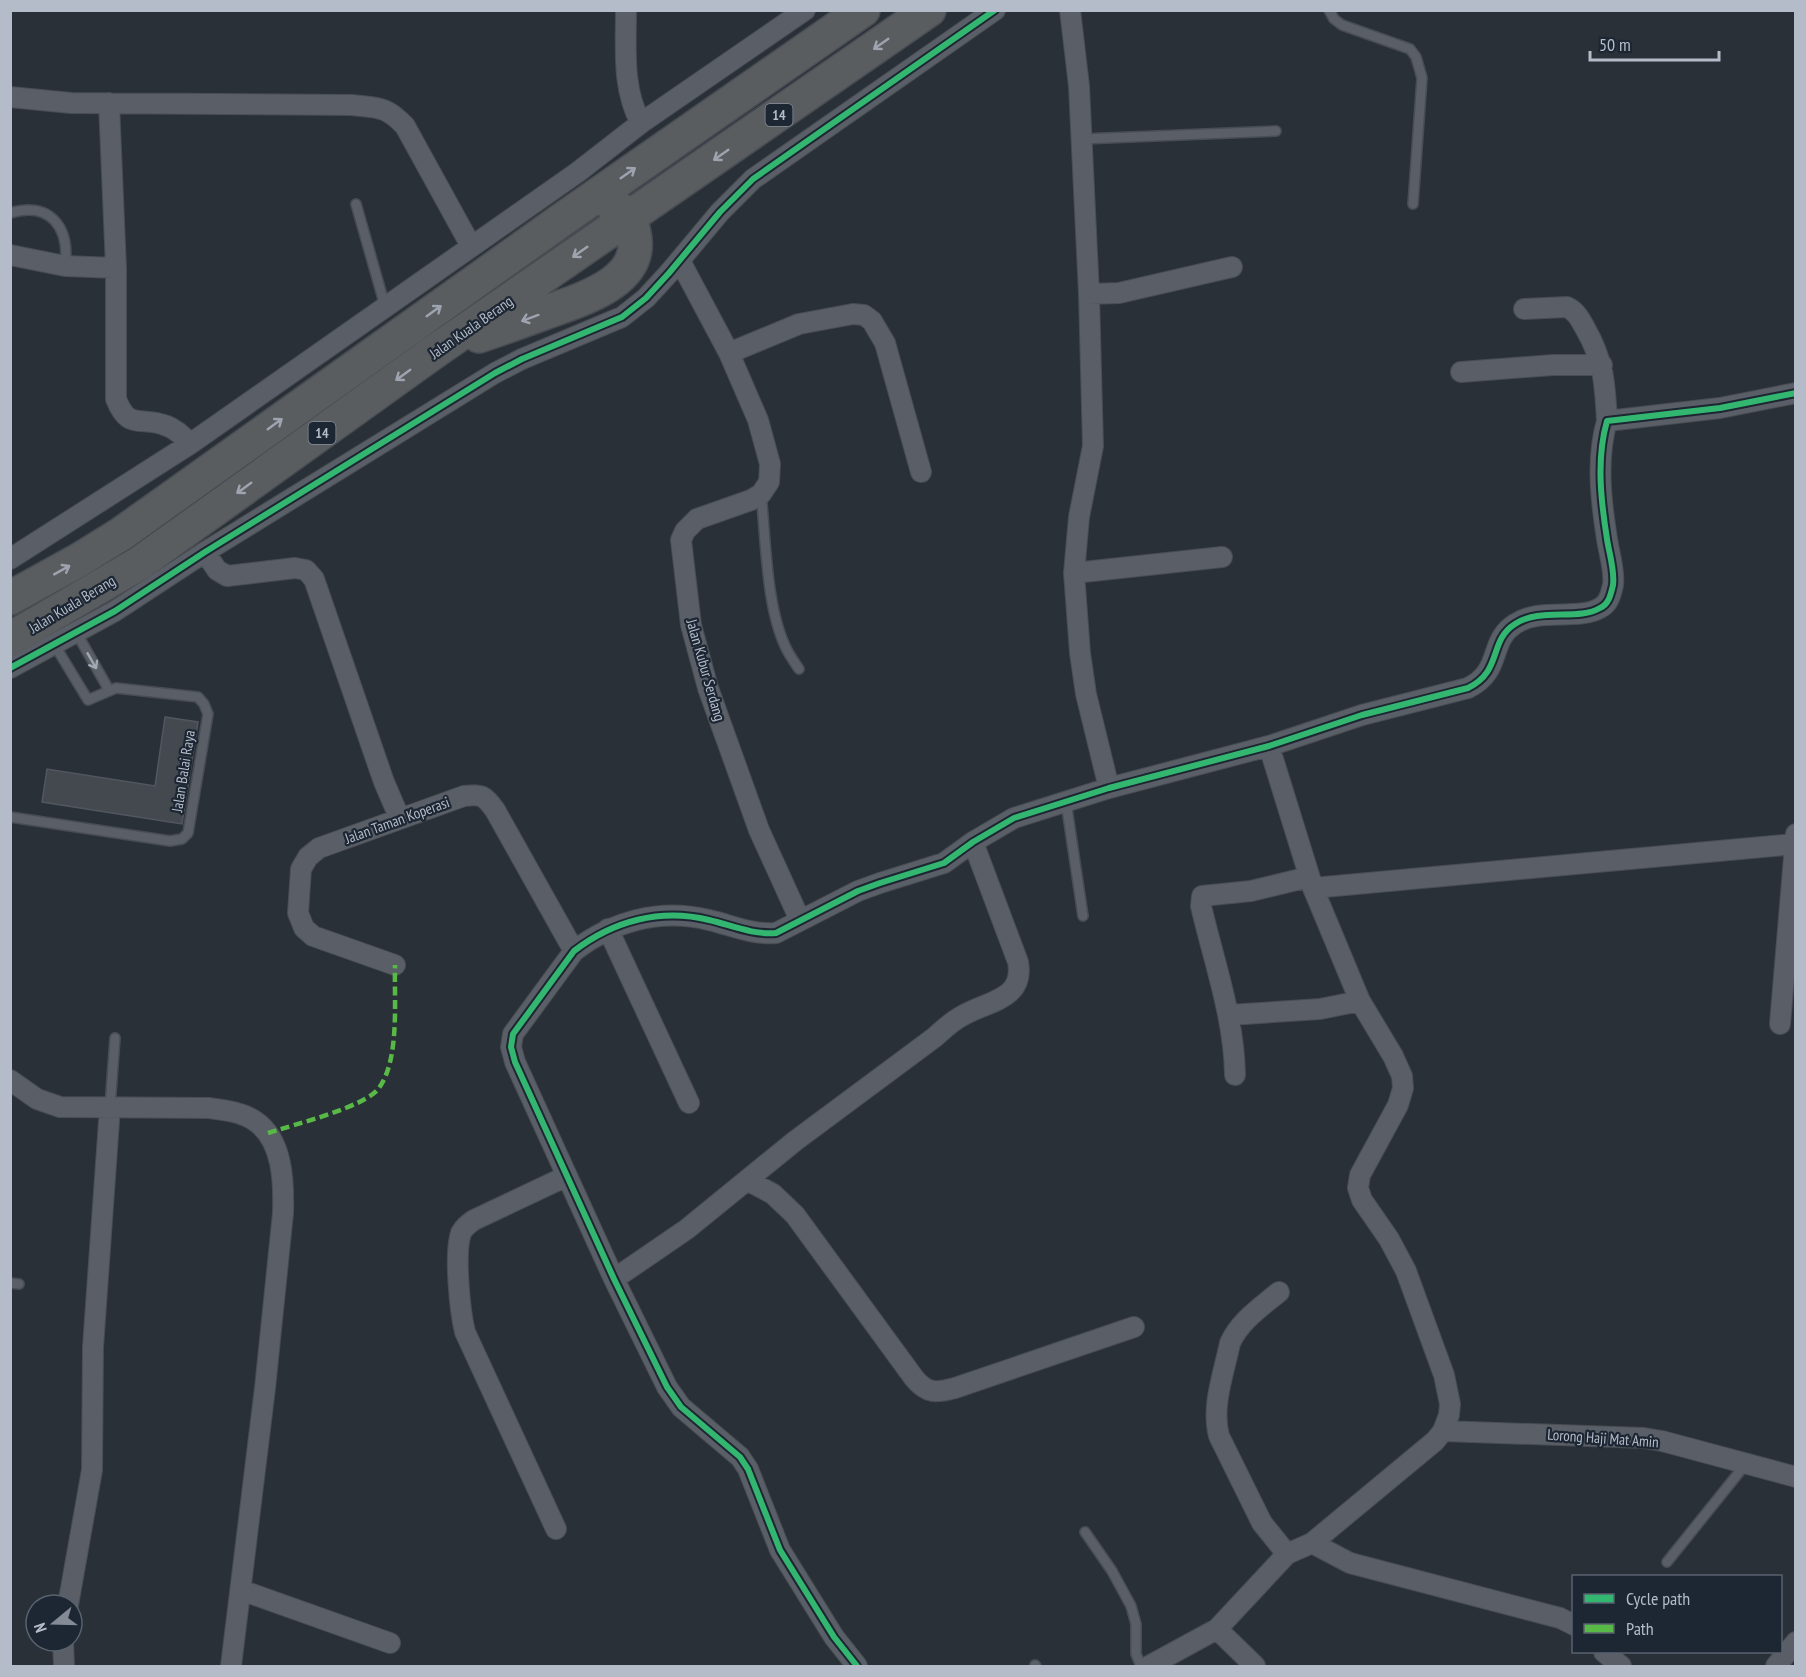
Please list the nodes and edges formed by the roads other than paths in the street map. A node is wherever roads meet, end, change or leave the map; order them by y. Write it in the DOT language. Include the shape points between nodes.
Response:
graph roads {
  1 [pos="626,10"];
  2 [pos="805,10"];
  3 [pos="863,10"];
  4 [pos="929,10"];
  5 [pos="995,10"];
  6 [pos="1070,10"];
  7 [pos="1329,10"];
  8 [pos="769,34"];
  9 [pos="788,63"];
  10 [pos="10,97"];
  11 [pos="110,104"];
  12 [pos="641,123"];
  13 [pos="1276,131"];
  14 [pos="1082,139"];
  15 [pos="356,204"];
  16 [pos="1413,204"];
  17 [pos="10,213"];
  18 [pos="563,219"];
  19 [pos="628,219"];
  20 [pos="471,246"];
  21 [pos="10,255"];
  22 [pos="680,261"];
  23 [pos="65,266"];
  24 [pos="1232,267"];
  25 [pos="116,268"];
  26 [pos="1089,294"];
  27 [pos="385,306"];
  28 [pos="1524,309"];
  29 [pos="598,310"];
  30 [pos="434,352"];
  31 [pos="729,353"];
  32 [pos="1602,365"];
  33 [pos="1461,372"];
  34 [pos="1796,393"];
  35 [pos="1607,421"];
  36 [pos="190,444"];
  37 [pos="921,472"];
  38 [pos="762,494"];
  39 [pos="205,552"];
  40 [pos="1222,558"];
  41 [pos="10,559"];
  42 [pos="1074,573"];
  43 [pos="147,574"];
  44 [pos="10,598"];
  45 [pos="76,632"];
  46 [pos="10,639"];
  47 [pos="54,644"];
  48 [pos="10,668"];
  49 [pos="799,669"];
  50 [pos="109,690"];
  51 [pos="1269,746"];
  52 [pos="1109,788"];
  53 [pos="1066,802"];
  54 [pos="10,817"];
  55 [pos="400,819"];
  56 [pos="1796,834"];
  57 [pos="973,842"];
  58 [pos="1795,844"];
  59 [pos="1311,883"];
  60 [pos="1083,916"];
  61 [pos="800,920"];
  62 [pos="608,929"];
  63 [pos="574,951"];
  64 [pos="395,964"];
  65 [pos="1360,1001"];
  66 [pos="1229,1015"];
  67 [pos="1780,1024"];
  68 [pos="116,1038"];
  69 [pos="1235,1075"];
  70 [pos="10,1080"];
  71 [pos="688,1103"];
  72 [pos="110,1107"];
  73 [pos="567,1176"];
  74 [pos="747,1180"];
  75 [pos="614,1279"];
  76 [pos="1279,1292"];
  77 [pos="1134,1327"];
  78 [pos="1443,1431"];
  79 [pos="1745,1465"];
  80 [pos="1796,1477"];
  81 [pos="556,1529"];
  82 [pos="1085,1532"];
  83 [pos="1312,1543"];
  84 [pos="1287,1554"];
  85 [pos="1667,1562"];
  86 [pos="240,1590"];
  87 [pos="70,1593"];
  88 [pos="1572,1624"];
  89 [pos="1217,1629"];
  90 [pos="1796,1642"];
  91 [pos="390,1643"];
  92 [pos="1605,1653"];
  93 [pos="231,1666"];
  94 [pos="857,1666"];
  95 [pos="1141,1666"];
  96 [pos="1149,1666"];
  97 [pos="1255,1666"];
  98 [pos="1621,1666"];
  99 [pos="1776,1666"];
  1 -- 12 [label="street" via="629,90"];
  2 -- 8 [label="street"];
  3 -- 9 [label="highway, 14"];
  4 -- 19 [label="highway, Jalan Kuala Berang / 14, one-way"];
  5 -- 22 [label="street" via="753,179"];
  6 -- 14 [label="street"];
  7 -- 16 [label="lane" via="1342,25 1410,49 1416,57 1422,78"];
  8 -- 9 [label="street"];
  8 -- 12 [label="street"];
  18 -- 9 [label="highway, 14, one-way"];
  10 -- 11 [label="street"];
  11 -- 20 [label="street" via="381,108 393,113 405,126"];
  11 -- 25 [label="street"];
  12 -- 20 [label="street"];
  13 -- 14 [label="lane"];
  14 -- 26 [label="street"];
  15 -- 27 [label="lane"];
  17 -- 23 [label="lane" via="24,209 50,216 65,239"];
  18 -- 19 [label="highway" via="600,204 617,207"];
  44 -- 18 [label="highway, 14, one-way" via="121,534"];
  19 -- 29 [label="highway" via="636,243 634,256"];
  19 -- 30 [label="highway, Jalan Kuala Berang / 14, one-way"];
  20 -- 27 [label="street"];
  21 -- 23 [label="street"];
  22 -- 29 [label="street" via="646,298 621,317"];
  22 -- 31 [label="street"];
  23 -- 25 [label="street"];
  24 -- 26 [label="street" via="1119,293"];
  25 -- 36 [label="street" via="116,399 122,414 132,420 169,426"];
  26 -- 42 [label="street" via="1093,446 1078,525"];
  27 -- 36 [label="street"];
  28 -- 32 [label="street" via="1573,309 1597,348"];
  29 -- 30 [label="highway, one-way"];
  29 -- 39 [label="street"];
  30 -- 43 [label="highway, Jalan Kuala Berang / 14, one-way"];
  31 -- 37 [label="street" via="799,324 864,315 885,343"];
  31 -- 38 [label="street" via="766,442 769,482"];
  32 -- 33 [label="street"];
  32 -- 35 [label="street"];
  34 -- 35 [label="street" via="1720,408"];
  35 -- 51 [label="street" via="1600,462 1613,583 1608,602 1590,612 1537,615 1516,623 1500,641 1488,674 1468,688 1362,715"];
  36 -- 41 [label="street"];
  38 -- 49 [label="lane" via="778,624 786,649"];
  38 -- 61 [label="street, Jalan Kubur Serdang" via="697,519 681,540 691,625 708,688 759,830"];
  39 -- 43 [label="street"];
  39 -- 55 [label="street" via="217,570 227,576 295,568 306,570 314,579"];
  40 -- 42 [label="street"];
  42 -- 52 [label="street" via="1086,694"];
  43 -- 45 [label="street" via="115,611"];
  43 -- 46 [label="highway, Jalan Kuala Berang / 14"];
  45 -- 47 [label="street"];
  45 -- 50 [label="lane, one-way"];
  47 -- 48 [label="street"];
  47 -- 50 [label="lane" via="84,697 91,700"];
  50 -- 54 [label="lane, Jalan Balai Raya" via="198,697 204,704 208,714 188,833 182,839 170,841"];
  51 -- 52 [label="street"];
  51 -- 59 [label="street"];
  52 -- 53 [label="street"];
  53 -- 57 [label="street" via="1014,818"];
  53 -- 60 [label="lane"];
  55 -- 63 [label="street, Jalan Taman Koperasi" via="464,796 487,799"];
  55 -- 64 [label="street, Jalan Taman Koperasi" via="319,848 308,857 302,869 298,913 304,928 313,936"];
  56 -- 58 [label="street"];
  57 -- 61 [label="street" via="944,863 869,887"];
  57 -- 74 [label="street" via="1018,962 1018,983 999,1000 951,1023"];
  58 -- 59 [label="street"];
  58 -- 67 [label="street"];
  59 -- 65 [label="street"];
  59 -- 66 [label="street" via="1202,896 1201,906"];
  61 -- 62 [label="street" via="776,933 764,934 690,916 664,915"];
  62 -- 63 [label="street"];
  62 -- 71 [label="street"];
  63 -- 73 [label="street" via="513,1034 511,1047"];
  65 -- 66 [label="street" via="1320,1009"];
  65 -- 78 [label="street" via="1393,1056 1403,1088 1398,1105 1360,1175 1358,1188 1406,1271 1444,1375 1450,1404"];
  66 -- 69 [label="street"];
  68 -- 72 [label="lane"];
  70 -- 72 [label="street" via="37,1099 60,1107"];
  72 -- 86 [label="street" via="209,1108 231,1112 254,1120 268,1133 277,1154 283,1183 283,1213"];
  72 -- 87 [label="street" via="93,1347 92,1470"];
  73 -- 75 [label="street"];
  73 -- 81 [label="street" via="465,1226 459,1251 465,1332"];
  74 -- 75 [label="street" via="687,1229"];
  74 -- 77 [label="street" via="773,1194 795,1215 914,1378 930,1391 955,1388"];
  75 -- 94 [label="street" via="667,1388 681,1407 740,1457 780,1550 834,1637"];
  76 -- 84 [label="street" via="1242,1325 1230,1343 1216,1424 1262,1523"];
  78 -- 79 [label="street, Lorong Haji Mat Amin" via="1644,1438"];
  78 -- 83 [label="street"];
  79 -- 80 [label="street, Lorong Haji Mat Amin"];
  79 -- 85 [label="lane"];
  82 -- 95 [label="lane" via="1118,1579 1131,1606"];
  83 -- 84 [label="street"];
  83 -- 88 [label="street" via="1350,1563"];
  84 -- 89 [label="street"];
  86 -- 91 [label="street"];
  86 -- 93 [label="street"];
  89 -- 96 [label="street"];
  89 -- 97 [label="street"];
  90 -- 99 [label="street"];
  92 -- 98 [label="street"];
}
